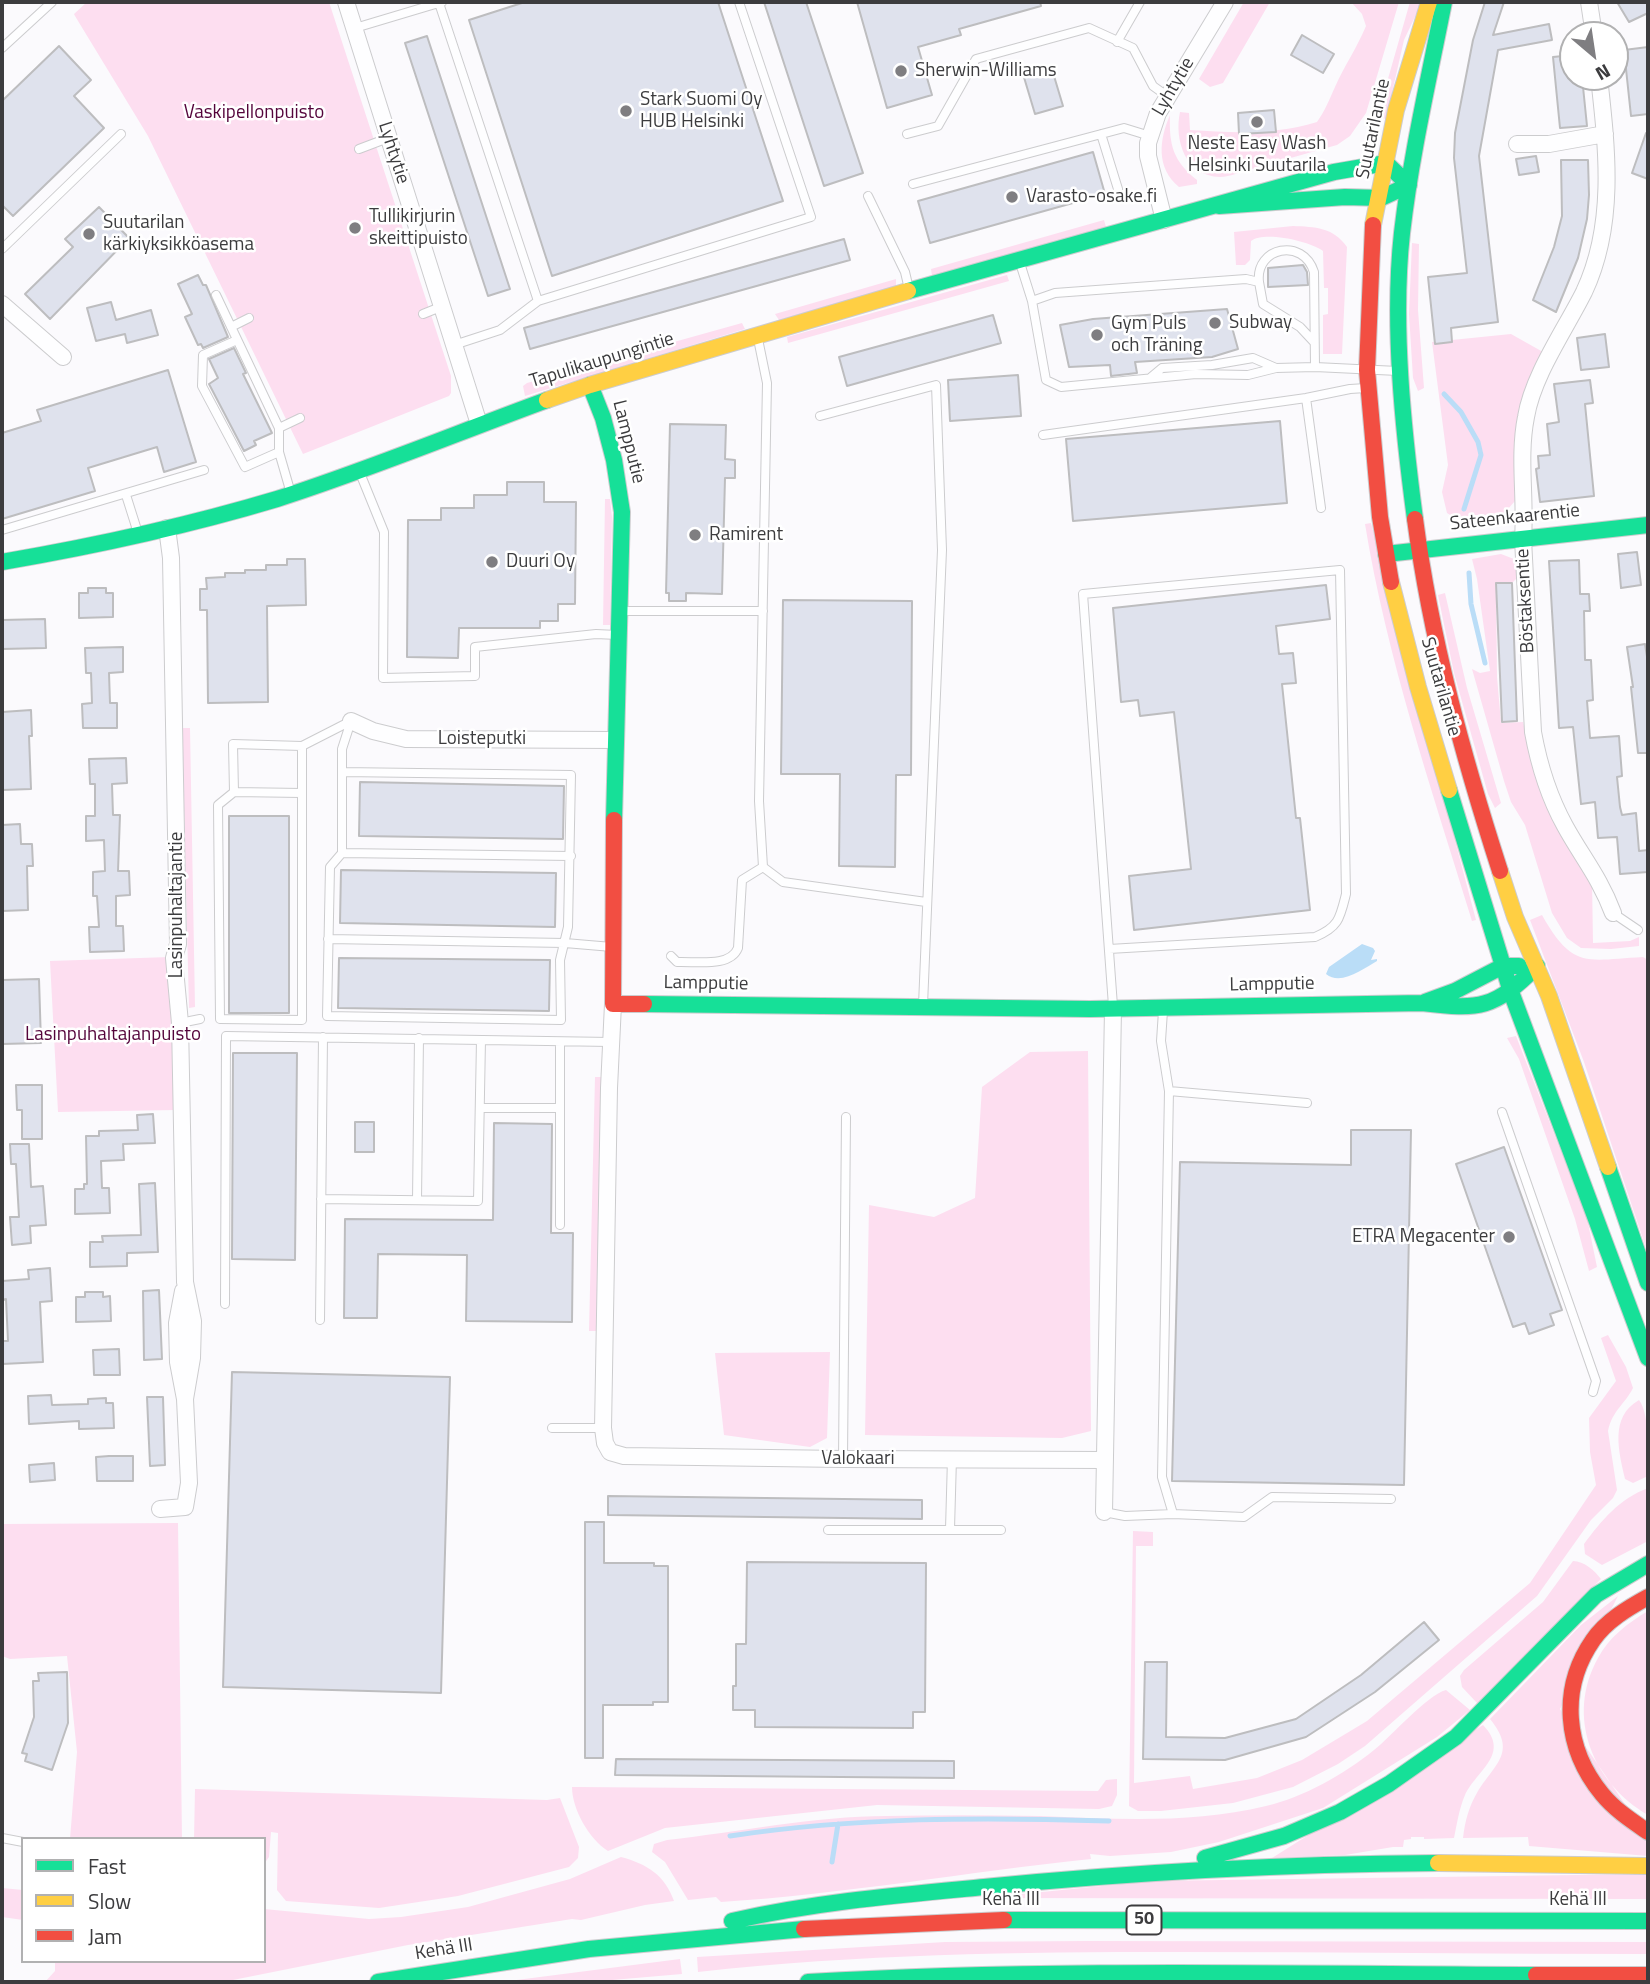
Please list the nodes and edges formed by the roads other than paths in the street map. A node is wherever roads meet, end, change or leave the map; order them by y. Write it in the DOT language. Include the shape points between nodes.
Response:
graph roads {
  1 [pos="52,2"];
  2 [pos="346,2"];
  3 [pos="441,2"];
  4 [pos="740,2"];
  5 [pos="1139,2"];
  6 [pos="1225,2"];
  7 [pos="1429,2"];
  8 [pos="1444,2"];
  9 [pos="1589,2"];
  10 [pos="1592,21"];
  11 [pos="355,28"];
  12 [pos="1117,42"];
  13 [pos="2,48"];
  14 [pos="1600,91"];
  15 [pos="1167,96"];
  16 [pos="121,134"];
  17 [pos="907,134"];
  18 [pos="1101,134"];
  19 [pos="1605,134"];
  20 [pos="1150,136"];
  21 [pos="388,138"];
  22 [pos="1517,144"];
  23 [pos="359,149"];
  24 [pos="1386,163"];
  25 [pos="913,184"];
  26 [pos="1409,185"];
  27 [pos="1118,189"];
  28 [pos="868,197"];
  29 [pos="1381,198"];
  30 [pos="1219,206"];
  31 [pos="1164,220"];
  32 [pos="2,249"];
  33 [pos="1019,259"];
  34 [pos="1259,282"];
  35 [pos="910,291"];
  36 [pos="216,295"];
  37 [pos="538,301"];
  38 [pos="1032,301"];
  39 [pos="2,304"];
  40 [pos="443,306"];
  41 [pos="423,314"];
  42 [pos="249,318"];
  43 [pos="231,327"];
  44 [pos="757,336"];
  45 [pos="237,340"];
  46 [pos="1314,342"];
  47 [pos="454,345"];
  48 [pos="64,357"];
  49 [pos="1212,365"];
  50 [pos="1315,367"];
  51 [pos="1276,368"];
  52 [pos="1367,370"];
  53 [pos="1401,371"];
  54 [pos="1196,374"];
  55 [pos="1150,378"];
  56 [pos="590,385"];
  57 [pos="1368,388"];
  58 [pos="1306,398"];
  59 [pos="820,416"];
  60 [pos="300,418"];
  61 [pos="479,424"];
  62 [pos="279,428"];
  63 [pos="1043,435"];
  64 [pos="279,452"];
  65 [pos="204,470"];
  66 [pos="359,470"];
  67 [pos="291,493"];
  68 [pos="126,495"];
  69 [pos="1321,508"];
  70 [pos="1648,525"];
  71 [pos="167,528"];
  72 [pos="2,530"];
  73 [pos="139,536"];
  74 [pos="1523,539"];
  75 [pos="1419,550"];
  76 [pos="1386,554"];
  77 [pos="2,562"];
  78 [pos="621,611"];
  79 [pos="762,611"];
  80 [pos="620,635"];
  81 [pos="351,722"];
  82 [pos="617,740"];
  83 [pos="302,746"];
  84 [pos="342,772"];
  85 [pos="234,792"];
  86 [pos="302,793"];
  87 [pos="342,853"];
  88 [pos="571,856"];
  89 [pos="763,867"];
  90 [pos="926,902"];
  91 [pos="1613,913"];
  92 [pos="1638,930"];
  93 [pos="328,939"];
  94 [pos="565,943"];
  95 [pos="612,947"];
  96 [pos="1109,949"];
  97 [pos="671,956"];
  98 [pos="1503,966"];
  99 [pos="1537,966"];
  100 [pos="1511,992"];
  101 [pos="1422,1003"];
  102 [pos="613,1004"];
  103 [pos="923,1008"];
  104 [pos="1164,1008"];
  105 [pos="1113,1009"];
  106 [pos="200,1019"];
  107 [pos="180,1023"];
  108 [pos="323,1037"];
  109 [pos="419,1038"];
  110 [pos="481,1040"];
  111 [pos="560,1042"];
  112 [pos="611,1042"];
  113 [pos="1169,1091"];
  114 [pos="1307,1103"];
  115 [pos="480,1108"];
  116 [pos="560,1108"];
  117 [pos="1502,1112"];
  118 [pos="846,1117"];
  119 [pos="321,1199"];
  120 [pos="417,1200"];
  121 [pos="561,1225"];
  122 [pos="1648,1283"];
  123 [pos="225,1304"];
  124 [pos="320,1320"];
  125 [pos="1648,1358"];
  126 [pos="1593,1392"];
  127 [pos="552,1428"];
  128 [pos="603,1428"];
  129 [pos="951,1458"];
  130 [pos="843,1460"];
  131 [pos="1105,1460"];
  132 [pos="1391,1499"];
  133 [pos="160,1508"];
  134 [pos="1104,1512"];
  135 [pos="1173,1514"];
  136 [pos="950,1529"];
  137 [pos="828,1530"];
  138 [pos="1001,1530"];
  139 [pos="1648,1564"];
  140 [pos="1648,1597"];
  141 [pos="1648,1832"];
  142 [pos="2,1838"];
  143 [pos="21,1842"];
  144 [pos="1648,1866"];
  145 [pos="1158,1873"];
  146 [pos="1648,1921"];
  147 [pos="640,1944"];
  148 [pos="1334,1974"];
  149 [pos="1648,1975"];
  150 [pos="377,1982"];
  151 [pos="820,1982"];
  152 [pos="1379,1982"];
  1 -- 13 [label="lane"];
  2 -- 11 [label="street, Lyhtytie"];
  3 -- 11 [label="lane"];
  3 -- 37 [label="lane"];
  4 -- 37 [label="lane" via="811,217"];
  5 -- 12 [label="lane"];
  6 -- 15 [label="street, Lyhtytie"];
  7 -- 24 [label="main road, Suutarilantie" via="1396,110"];
  8 -- 26 [label="main road, Suutarilantie"];
  9 -- 10 [label="street"];
  11 -- 21 [label="street, Lyhtytie"];
  12 -- 15 [label="lane" via="1133,48 1153,86"];
  12 -- 17 [label="lane" via="1089,28 976,59 938,126"];
  14 -- 19 [label="street, Böstaksentie"];
  15 -- 20 [label="street, Lyhtytie"];
  16 -- 32 [label="lane"];
  18 -- 20 [label="lane" via="1124,128"];
  18 -- 25 [label="lane"];
  18 -- 27 [label="lane"];
  19 -- 22 [label="street" via="1549,144"];
  19 -- 74 [label="street, Böstaksentie" via="1607,197 1601,244 1526,416"];
  20 -- 31 [label="street, Lyhtytie" via="1148,156"];
  21 -- 23 [label="lane"];
  21 -- 40 [label="street, Lyhtytie"];
  24 -- 26 [label="main road"];
  24 -- 29 [label="main road, Suutarilantie"];
  24 -- 30 [label="main road, Tapulikaupungintie" via="1334,172"];
  26 -- 29 [label="main road, Tapulikaupungintie"];
  26 -- 53 [label="main road, Suutarilantie" via="1399,293"];
  28 -- 35 [label="lane"];
  29 -- 30 [label="main road, Tapulikaupungintie"];
  29 -- 52 [label="main road, Suutarilantie" via="1373,232"];
  30 -- 31 [label="main road, Tapulikaupungintie"];
  31 -- 33 [label="main road, Tapulikaupungintie"];
  33 -- 35 [label="main road, Tapulikaupungintie"];
  33 -- 38 [label="lane"];
  34 -- 38 [label="lane" via="1246,279 1055,293"];
  34 -- 46 [label="lane" via="1263,304 1300,327"];
  34 -- 46 [label="lane" via="1263,261 1276,252 1302,253 1311,262"];
  35 -- 44 [label="main road, Tapulikaupungintie"];
  36 -- 43 [label="lane"];
  37 -- 47 [label="lane" via="500,330"];
  38 -- 55 [label="lane" via="1046,380 1061,387"];
  39 -- 48 [label="street"];
  40 -- 41 [label="lane"];
  40 -- 47 [label="street, Lyhtytie"];
  42 -- 43 [label="lane"];
  43 -- 45 [label="lane"];
  44 -- 56 [label="main road, Tapulikaupungintie"];
  44 -- 79 [label="lane" via="767,383"];
  45 -- 62 [label="lane"];
  45 -- 64 [label="lane" via="203,355 202,386 245,467"];
  46 -- 50 [label="lane"];
  47 -- 61 [label="street, Lyhtytie"];
  49 -- 51 [label="lane" via="1253,358"];
  49 -- 54 [label="lane"];
  49 -- 55 [label="lane" via="1162,368"];
  50 -- 51 [label="lane"];
  50 -- 52 [label="lane"];
  51 -- 54 [label="lane" via="1248,374"];
  52 -- 53 [label="lane"];
  52 -- 57 [label="main road, Suutarilantie"];
  53 -- 75 [label="main road, Suutarilantie"];
  54 -- 55 [label="lane"];
  56 -- 61 [label="main road, Tapulikaupungintie"];
  56 -- 78 [label="main road, Lampputie" via="603,418 621,498"];
  57 -- 58 [label="lane"];
  57 -- 76 [label="main road, Suutarilantie"];
  58 -- 63 [label="lane"];
  58 -- 69 [label="lane"];
  59 -- 90 [label="lane" via="936,385 942,550"];
  60 -- 62 [label="lane"];
  61 -- 66 [label="main road, Tapulikaupungintie"];
  62 -- 64 [label="lane"];
  64 -- 67 [label="lane"];
  65 -- 68 [label="lane"];
  66 -- 67 [label="main road, Tapulikaupungintie"];
  66 -- 80 [label="lane" via="384,532 383,677 475,676 475,647"];
  67 -- 71 [label="main road, Tapulikaupungintie"];
  68 -- 72 [label="lane"];
  68 -- 73 [label="lane"];
  70 -- 74 [label="main road, Sateenkaarentie"];
  71 -- 73 [label="main road, Tapulikaupungintie"];
  71 -- 107 [label="street, Lasinpuhaltajantie" via="178,944 174,958"];
  73 -- 77 [label="main road, Tapulikaupungintie"];
  74 -- 75 [label="main road, Sateenkaarentie"];
  74 -- 91 [label="street, Böstaksentie" via="1537,756 1559,815 1604,888"];
  75 -- 76 [label="main road, Sateenkaarentie"];
  75 -- 99 [label="main road, Suutarilantie" via="1446,687 1516,917"];
  76 -- 98 [label="main road, Suutarilantie" via="1418,687"];
  78 -- 79 [label="lane"];
  78 -- 80 [label="main road, Lampputie"];
  79 -- 89 [label="lane" via="759,801"];
  80 -- 82 [label="main road, Lampputie"];
  81 -- 82 [label="street, Loisteputki" via="406,739"];
  81 -- 83 [label="lane"];
  81 -- 84 [label="lane" via="342,749"];
  82 -- 95 [label="main road, Lampputie"];
  83 -- 85 [label="lane" via="233,744"];
  83 -- 86 [label="lane"];
  84 -- 87 [label="lane"];
  84 -- 88 [label="lane" via="571,775"];
  85 -- 86 [label="lane"];
  85 -- 86 [label="lane" via="218,805 220,1019 302,1020"];
  87 -- 88 [label="lane"];
  87 -- 93 [label="lane" via="330,867"];
  88 -- 94 [label="lane"];
  89 -- 90 [label="lane" via="783,882"];
  89 -- 97 [label="lane" via="742,880 734,956 677,962"];
  90 -- 103 [label="lane"];
  91 -- 92 [label="lane"];
  93 -- 94 [label="lane"];
  93 -- 94 [label="lane" via="327,1016 561,1020 560,960"];
  94 -- 95 [label="lane"];
  95 -- 102 [label="main road, Lampputie"];
  96 -- 96 [label="lane" via="1083,594 1340,570 1346,894 1340,917 1331,930 1315,937"];
  96 -- 105 [label="lane"];
  98 -- 99 [label="main road, Lampputie"];
  98 -- 100 [label="main road, Suutarilantie"];
  98 -- 101 [label="main road, Lampputie"];
  99 -- 100 [label="main road, Lampputie"];
  99 -- 122 [label="main road, Suutarilantie"];
  100 -- 101 [label="main road, Lampputie" via="1465,1008"];
  100 -- 125 [label="main road, Suutarilantie"];
  101 -- 104 [label="main road, Lampputie"];
  102 -- 103 [label="main road, Lampputie"];
  102 -- 112 [label="street"];
  103 -- 105 [label="main road, Lampputie"];
  104 -- 105 [label="main road, Lampputie"];
  104 -- 113 [label="lane" via="1161,1041"];
  105 -- 131 [label="street"];
  106 -- 107 [label="lane"];
  107 -- 133 [label="street, Lasinpuhaltajantie" via="185,1282 193,1321 185,1399 189,1483 185,1507"];
  108 -- 109 [label="lane"];
  108 -- 119 [label="lane"];
  108 -- 123 [label="lane" via="226,1035"];
  109 -- 110 [label="lane"];
  109 -- 120 [label="lane"];
  110 -- 111 [label="lane"];
  110 -- 115 [label="lane"];
  111 -- 112 [label="lane"];
  111 -- 116 [label="lane"];
  112 -- 128 [label="street"];
  113 -- 114 [label="lane"];
  113 -- 135 [label="lane" via="1162,1477"];
  115 -- 116 [label="lane"];
  115 -- 120 [label="lane" via="478,1201"];
  116 -- 121 [label="lane"];
  117 -- 126 [label="lane" via="1595,1381"];
  118 -- 130 [label="lane"];
  119 -- 120 [label="lane"];
  119 -- 124 [label="lane"];
  127 -- 128 [label="lane"];
  128 -- 130 [label="street, Valokaari" via="610,1452 624,1456"];
  129 -- 130 [label="street, Valokaari"];
  129 -- 131 [label="street, Valokaari"];
  129 -- 136 [label="lane"];
  131 -- 134 [label="street"];
  132 -- 135 [label="lane" via="1272,1497 1244,1517"];
  134 -- 135 [label="lane"];
  136 -- 137 [label="lane"];
  136 -- 138 [label="lane"];
  139 -- 145 [label="main road" via="1596,1595 1456,1737 1389,1784 1284,1836"];
  140 -- 141 [label="main road" via="1615,1617 1594,1639 1574,1675 1571,1716 1574,1744 1596,1789"];
  142 -- 143 [label="lane"];
  144 -- 145 [label="main road" via="1327,1865"];
  145 -- 147 [label="main road" via="779,1909"];
  146 -- 147 [label="main road, Kehä III / 50" via="946,1922"];
  147 -- 150 [label="main road, Kehä III / 50"];
  148 -- 149 [label="main road"];
  148 -- 151 [label="main road" via="913,1976"];
  148 -- 152 [label="lane"];
}
